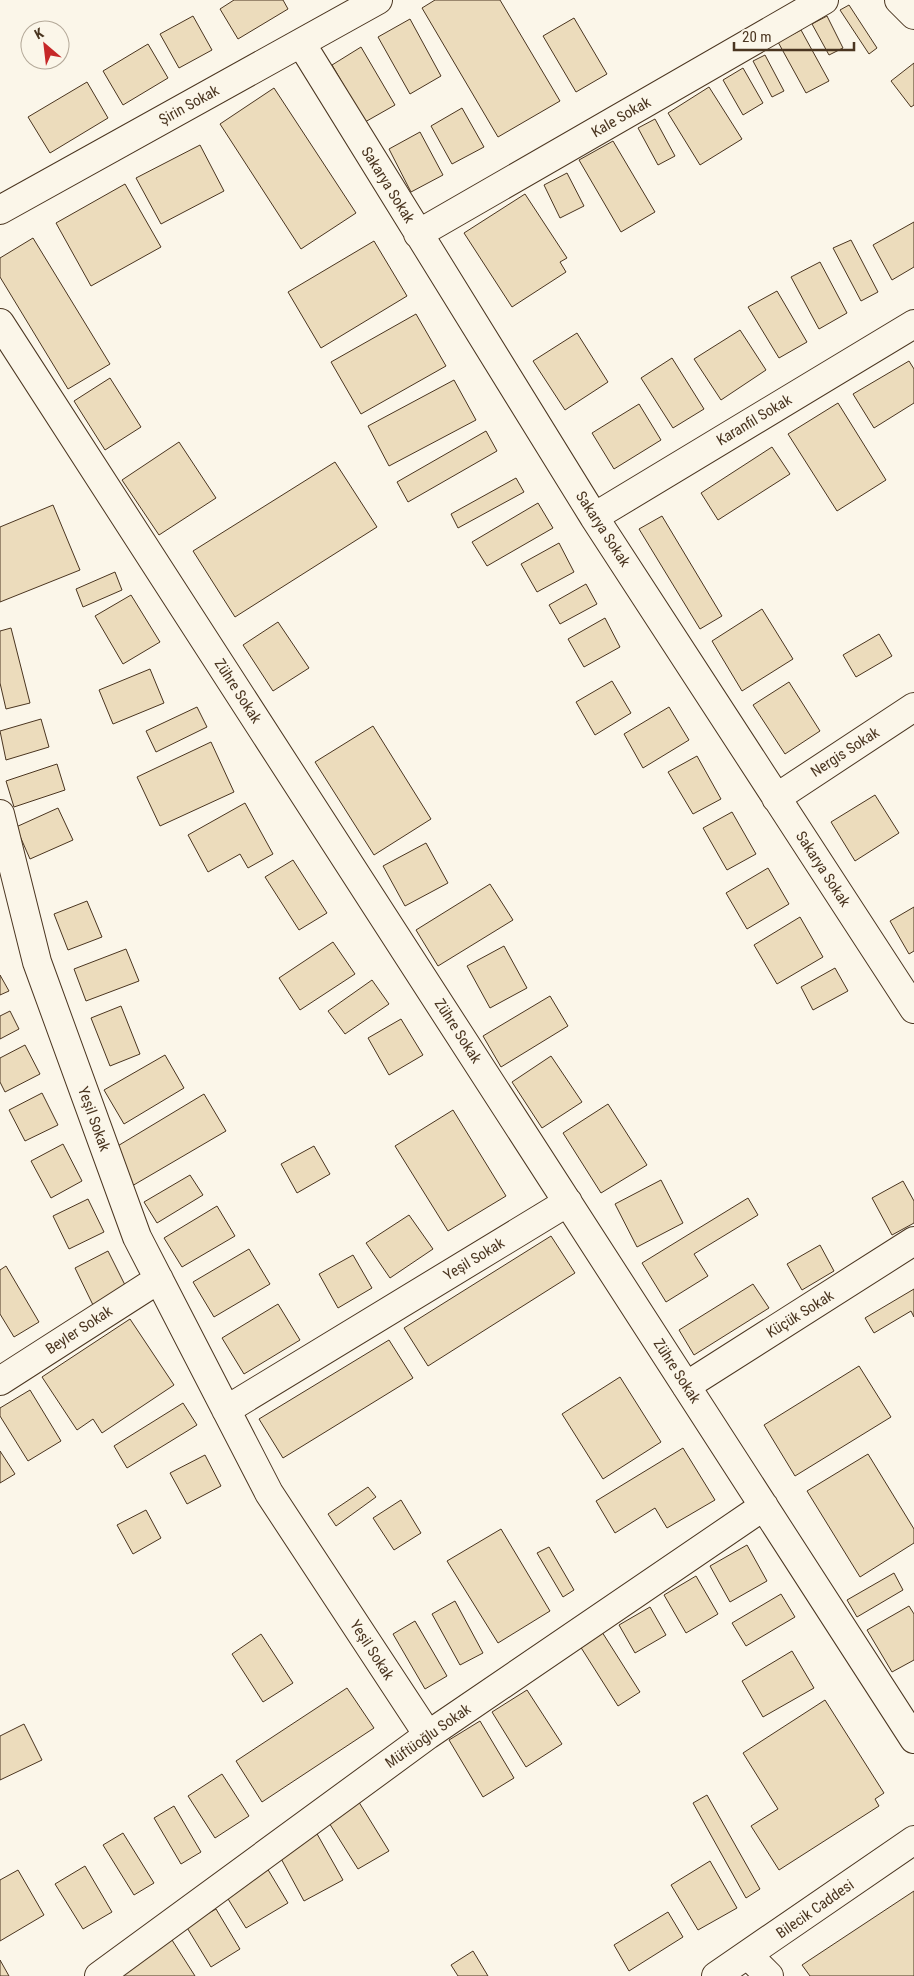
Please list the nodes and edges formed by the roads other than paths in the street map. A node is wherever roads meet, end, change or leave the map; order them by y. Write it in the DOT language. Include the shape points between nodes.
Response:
graph roads {
  1 [pos="378,0"];
  2 [pos="824,0"];
  3 [pos="899,0"];
  4 [pos="914,15"];
  5 [pos="301,43"];
  6 [pos="0,210"];
  7 [pos="418,234"];
  8 [pos="0,323"];
  9 [pos="914,324"];
  10 [pos="594,517"];
  11 [pos="914,707"];
  12 [pos="776,798"];
  13 [pos="0,814"];
  14 [pos="914,1009"];
  15 [pos="568,1202"];
  16 [pos="914,1241"];
  17 [pos="159,1279"];
  18 [pos="0,1381"];
  19 [pos="686,1386"];
  20 [pos="226,1410"];
  21 [pos="764,1506"];
  22 [pos="428,1735"];
  23 [pos="914,1739"];
  24 [pos="914,1840"];
  25 [pos="748,1955"];
  26 [pos="99,1976"];
  27 [pos="716,1976"];
  28 [pos="769,1976"];
  1 -- 5 [label="street, Şirin Sokak"];
  2 -- 7 [label="street, Kale Sokak"];
  3 -- 4 [label="street"];
  5 -- 6 [label="street, Şirin Sokak"];
  5 -- 7 [label="street, Sakarya Sokak"];
  7 -- 10 [label="street, Sakarya Sokak"];
  8 -- 15 [label="street, Zühre Sokak"];
  9 -- 10 [label="street, Karanfil Sokak"];
  10 -- 12 [label="street, Sakarya Sokak"];
  11 -- 12 [label="street, Nergis Sokak"];
  12 -- 14 [label="street, Sakarya Sokak"];
  13 -- 17 [label="street, Yeşil Sokak" via="37,962 137,1237"];
  15 -- 19 [label="street, Zühre Sokak"];
  15 -- 20 [label="street, Yeşil Sokak"];
  16 -- 19 [label="street, Küçük Sokak"];
  17 -- 18 [label="street, Beyler Sokak"];
  17 -- 20 [label="street, Yeşil Sokak"];
  19 -- 21 [label="street, Zühre Sokak"];
  20 -- 22 [label="street, Yeşil Sokak" via="269,1494"];
  21 -- 22 [label="street, Müftüoğlu Sokak"];
  21 -- 23 [label="street, Zühre Sokak"];
  22 -- 26 [label="street, Müftüoğlu Sokak"];
  24 -- 25 [label="street, Bilecik Caddesi"];
  25 -- 27 [label="street, Bilecik Caddesi"];
  25 -- 28 [label="street"];
}
